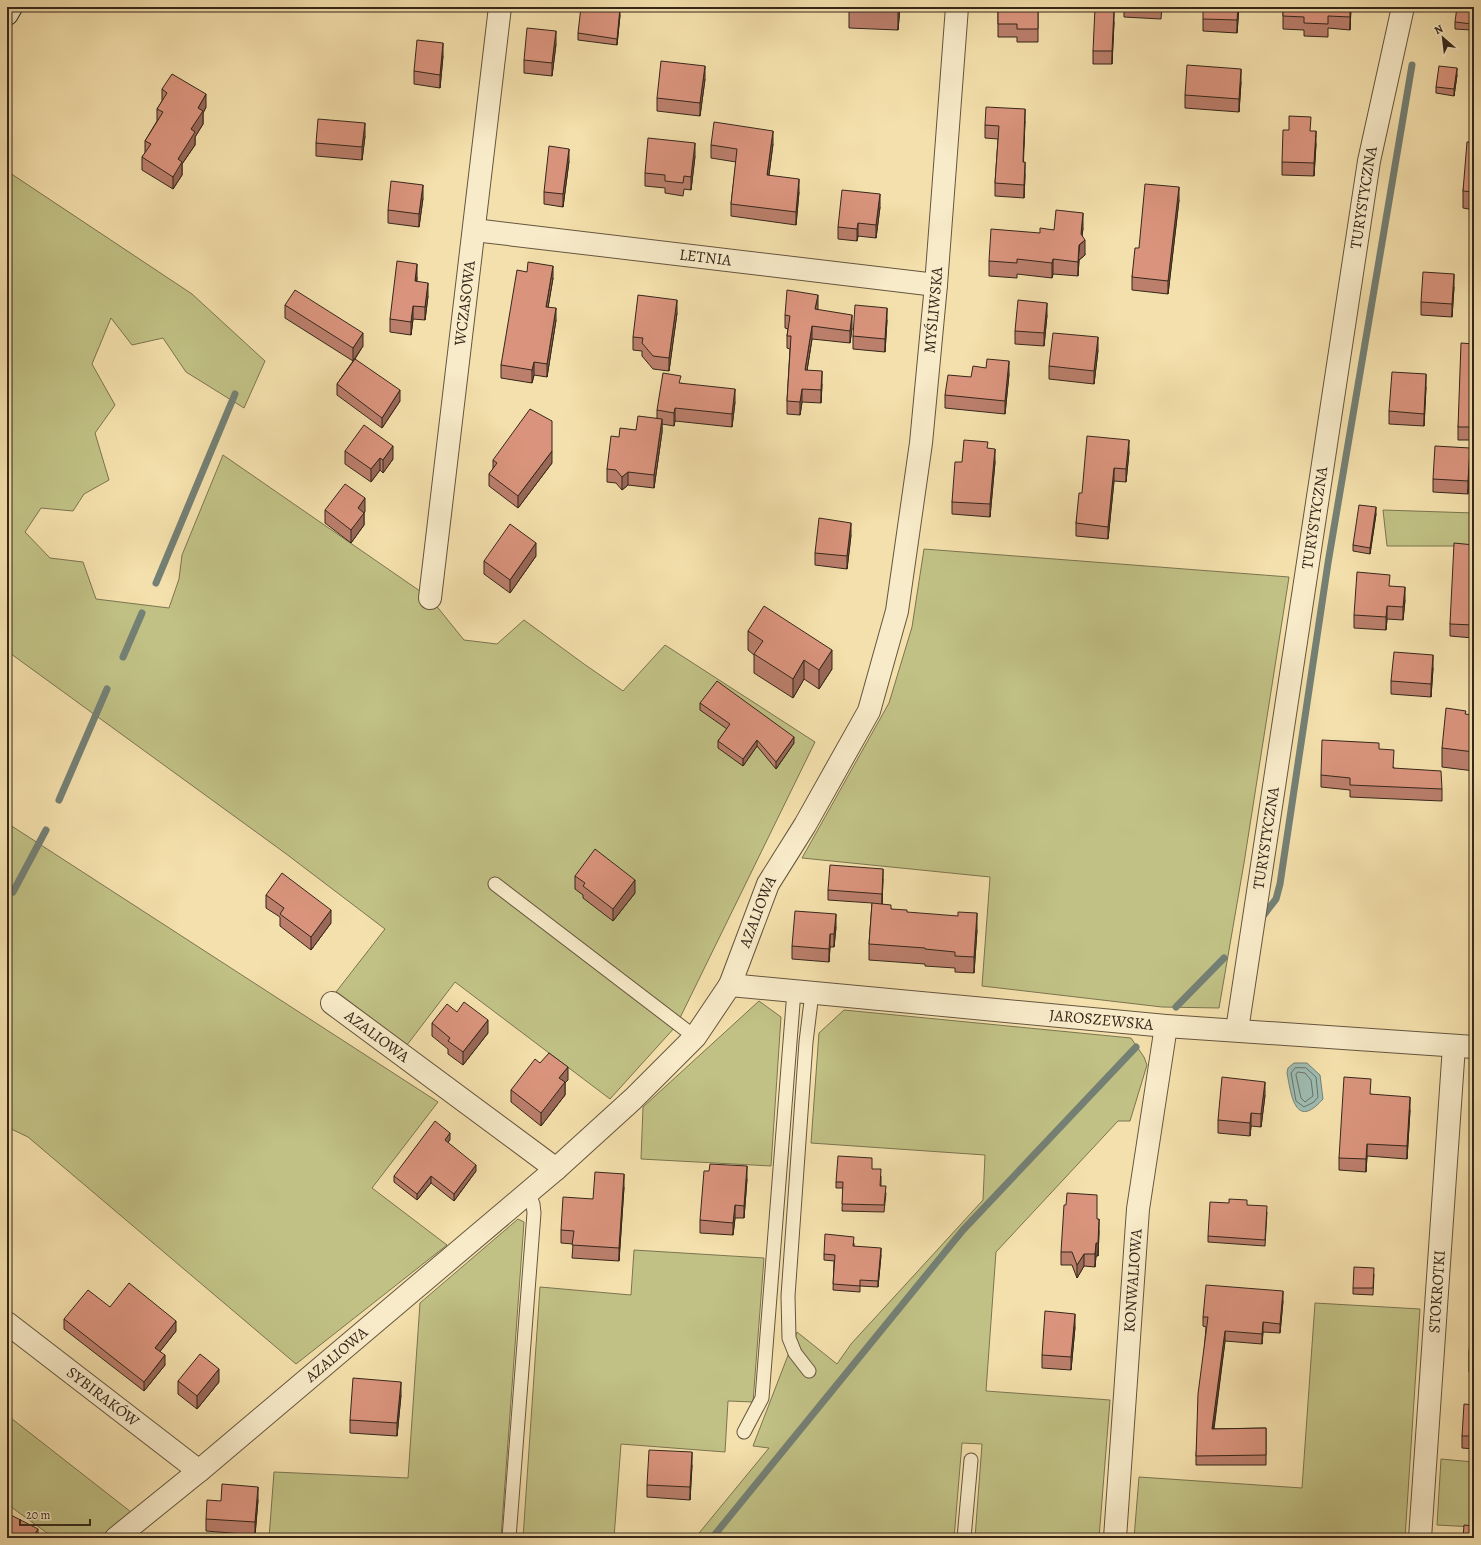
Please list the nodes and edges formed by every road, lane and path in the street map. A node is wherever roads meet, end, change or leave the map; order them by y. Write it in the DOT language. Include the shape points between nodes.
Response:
graph roads {
  1 [pos="11,7"];
  2 [pos="500,7"];
  3 [pos="957,7"];
  4 [pos="1403,7"];
  5 [pos="7,14"];
  6 [pos="474,230"];
  7 [pos="936,285"];
  8 [pos="430,598"];
  9 [pos="897,611"];
  10 [pos="495,884"];
  11 [pos="730,985"];
  12 [pos="803,992"];
  13 [pos="332,1003"];
  14 [pos="1166,1026"];
  15 [pos="1237,1030"];
  16 [pos="695,1037"];
  17 [pos="1464,1046"];
  18 [pos="556,1169"];
  19 [pos="528,1193"];
  20 [pos="7,1323"];
  21 [pos="809,1371"];
  22 [pos="744,1432"];
  23 [pos="972,1460"];
  24 [pos="199,1471"];
  25 [pos="116,1538"];
  26 [pos="509,1538"];
  27 [pos="964,1538"];
  28 [pos="1116,1538"];
  29 [pos="1420,1538"];
  1 -- 5 [label="street"];
  2 -- 6 [label="street, WCZASOWA"];
  3 -- 7 [label="street, MYŚLIWSKA"];
  4 -- 15 [label="street, TURYSTYCZNA" via="1369,161"];
  6 -- 7 [label="street, LETNIA"];
  6 -- 8 [label="street, WCZASOWA"];
  7 -- 9 [label="street, MYŚLIWSKA" via="921,443"];
  9 -- 11 [label="street, AZALIOWA" via="869,711 805,825 768,884"];
  10 -- 16 [label="lane"];
  11 -- 12 [label="street, JAROSZEWSKA"];
  11 -- 16 [label="street, AZALIOWA"];
  12 -- 14 [label="street, JAROSZEWSKA"];
  12 -- 21 [label="lane" via="806,1042 788,1296 789,1338 795,1353"];
  12 -- 22 [label="lane" via="762,1398"];
  13 -- 18 [label="street, AZALIOWA"];
  14 -- 15 [label="street, JAROSZEWSKA"];
  14 -- 28 [label="street, KONWALIOWA" via="1138,1210"];
  15 -- 17 [label="street, JAROSZEWSKA"];
  16 -- 18 [label="street, AZALIOWA" via="633,1099"];
  17 -- 29 [label="street, STOKROTKI"];
  18 -- 19 [label="street, AZALIOWA"];
  19 -- 24 [label="street, AZALIOWA"];
  19 -- 26 [label="lane" via="534,1213"];
  20 -- 24 [label="street, SYBIRAKÓW"];
  23 -- 27 [label="lane"];
  24 -- 25 [label="street, AZALIOWA"];
}
